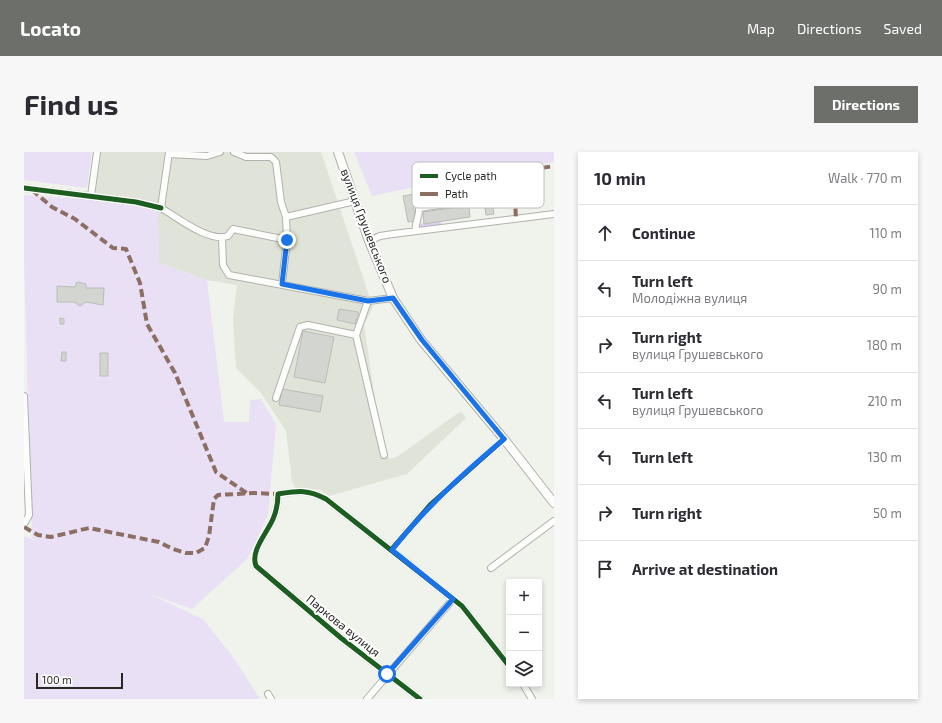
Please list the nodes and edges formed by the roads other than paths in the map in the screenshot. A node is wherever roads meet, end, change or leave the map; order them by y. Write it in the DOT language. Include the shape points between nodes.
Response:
graph roads {
  1 [pos="97,152"];
  2 [pos="220,152"];
  3 [pos="234,152"];
  4 [pos="338,152"];
  5 [pos="169,153"];
  6 [pos="24,188"];
  7 [pos="91,196"];
  8 [pos="355,201"];
  9 [pos="160,208"];
  10 [pos="419,208"];
  11 [pos="554,214"];
  12 [pos="286,217"];
  13 [pos="416,231"];
  14 [pos="222,238"];
  15 [pos="287,240"];
  16 [pos="369,241"];
  17 [pos="282,284"];
  18 [pos="393,298"];
  19 [pos="368,301"];
  20 [pos="356,335"];
  21 [pos="24,396"];
  22 [pos="276,398"];
  23 [pos="504,439"];
  24 [pos="384,455"];
  25 [pos="554,503"];
  26 [pos="554,520"];
  27 [pos="24,524"];
  28 [pos="392,550"];
  29 [pos="491,568"];
  30 [pos="453,599"];
  31 [pos="506,662"];
  32 [pos="387,674"];
  33 [pos="525,687"];
  34 [pos="367,699"];
  35 [pos="420,699"];
  36 [pos="532,699"];
  1 -- 7 [label="street"];
  2 -- 5 [label="street" via="207,156"];
  3 -- 12 [label="street" via="246,157 274,159"];
  4 -- 8 [label="main road, вулиця Грушевського"];
  5 -- 9 [label="street"];
  6 -- 7 [label="street"];
  7 -- 9 [label="street"];
  8 -- 12 [label="street"];
  8 -- 16 [label="main road, вулиця Грушевського"];
  9 -- 14 [label="street" via="211,237"];
  10 -- 13 [label="street" via="420,217 415,226"];
  11 -- 13 [label="street"];
  12 -- 15 [label="street"];
  13 -- 16 [label="street" via="380,236"];
  14 -- 15 [label="street" via="228,236 233,229"];
  14 -- 17 [label="street" via="223,265 229,275"];
  15 -- 17 [label="street"];
  16 -- 18 [label="main road, вулиця Грушевського"];
  17 -- 19 [label="street"];
  18 -- 19 [label="street"];
  18 -- 23 [label="main road, вулиця Грушевського" via="422,340"];
  19 -- 20 [label="street"];
  20 -- 22 [label="street" via="308,325 300,327"];
  20 -- 24 [label="street"];
  21 -- 27 [label="street" via="29,516"];
  23 -- 25 [label="main road, вулиця Грушевського"];
  23 -- 28 [label="street" via="431,504"];
  26 -- 29 [label="street"];
  28 -- 30 [label="street"];
  28 -- 32 [label="street, Паркова вулиця" via="326,499 313,492 298,491 278,494 273,519 256,553 256,566"];
  30 -- 31 [label="street" via="462,606"];
  30 -- 32 [label="street"];
  32 -- 34 [label="street"];
  32 -- 35 [label="street, Паркова вулиця"];
  33 -- 36 [label="street"];
}
